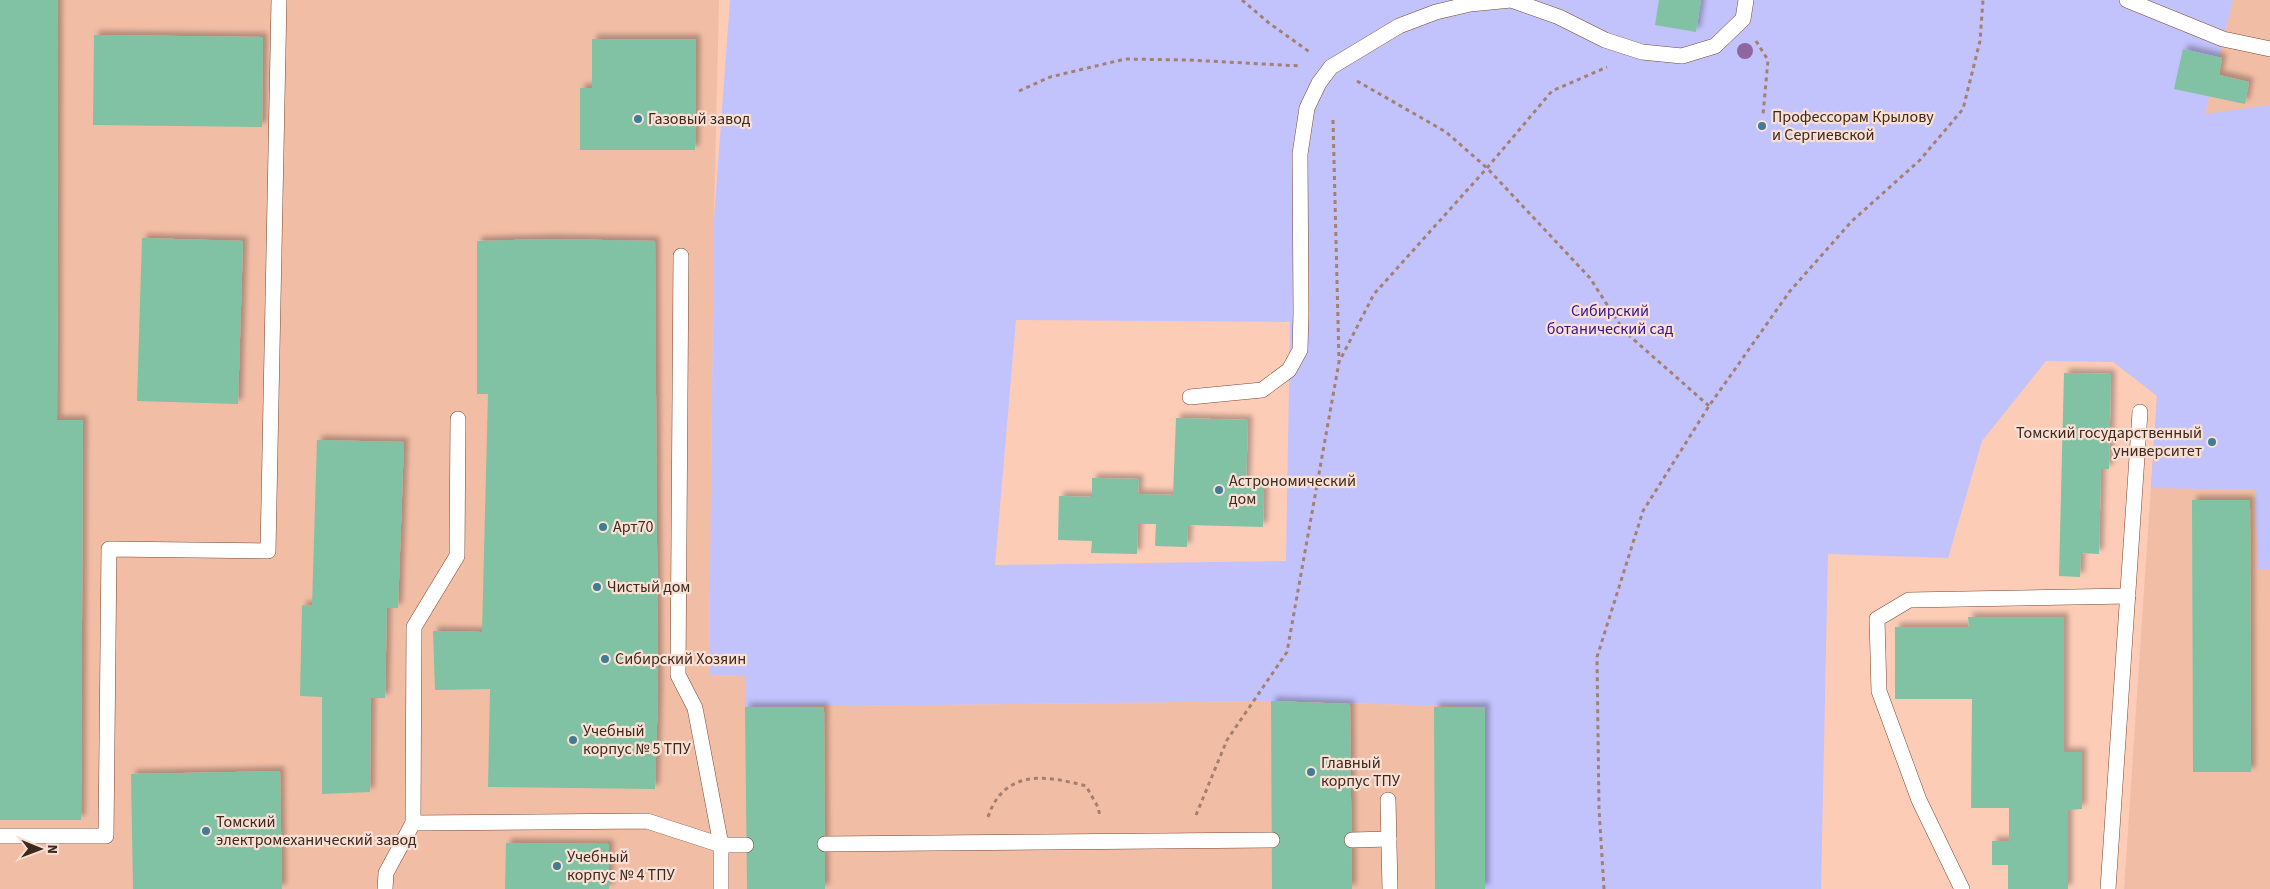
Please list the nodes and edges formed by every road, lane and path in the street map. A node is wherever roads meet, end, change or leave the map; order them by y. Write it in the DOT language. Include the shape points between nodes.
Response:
graph roads {
  1 [pos="279,0"];
  2 [pos="1242,0"];
  3 [pos="1746,0"];
  4 [pos="1983,0"];
  5 [pos="2127,0"];
  6 [pos="1743,19"];
  7 [pos="2270,49"];
  8 [pos="1642,52"];
  9 [pos="1332,67"];
  10 [pos="1019,91"];
  11 [pos="1763,115"];
  12 [pos="1333,116"];
  13 [pos="1487,168"];
  14 [pos="681,256"];
  15 [pos="1340,362"];
  16 [pos="1190,397"];
  17 [pos="1709,406"];
  18 [pos="2140,412"];
  19 [pos="458,419"];
  20 [pos="2128,596"];
  21 [pos="1388,800"];
  22 [pos="412,824"];
  23 [pos="0,836"];
  24 [pos="1389,839"];
  25 [pos="1185,840"];
  26 [pos="1272,840"];
  27 [pos="1352,840"];
  28 [pos="1104,841"];
  29 [pos="981,843"];
  30 [pos="746,844"];
  31 [pos="825,844"];
  32 [pos="721,845"];
  33 [pos="385,889"];
  34 [pos="721,889"];
  35 [pos="1390,889"];
  36 [pos="1604,889"];
  37 [pos="1962,889"];
  38 [pos="2108,889"];
  1 -- 23 [label="lane" via="268,551 109,549 106,836"];
  2 -- 9 [label="path"];
  3 -- 6 [label="lane"];
  4 -- 17 [label="path" via="1980,41 1963,109 1920,160 1852,221 1790,291"];
  5 -- 7 [label="lane" via="2223,39"];
  6 -- 8 [label="lane" via="1715,46 1682,56"];
  6 -- 11 [label="path" via="1768,60"];
  8 -- 9 [label="lane" via="1605,40 1559,16 1511,0 1470,4 1436,12 1399,26"];
  8 -- 13 [label="path" via="1552,91"];
  9 -- 10 [label="path" via="1125,59 1050,77"];
  9 -- 13 [label="path" via="1446,132"];
  9 -- 16 [label="lane" via="1318,83 1307,108 1300,154 1300,350 1289,370 1262,390"];
  12 -- 15 [label="path"];
  13 -- 15 [label="path" via="1374,294"];
  13 -- 17 [label="path" via="1590,278 1624,331"];
  14 -- 32 [label="lane" via="678,674 695,708"];
  15 -- 25 [label="path" via="1287,652 1227,740"];
  17 -- 36 [label="path" via="1643,511 1598,657 1599,809"];
  18 -- 20 [label="lane"];
  19 -- 22 [label="lane" via="457,556 414,627"];
  20 -- 37 [label="lane" via="1909,600 1877,619 1879,691 1919,800"];
  20 -- 38 [label="lane"];
  21 -- 24 [label="lane"];
  22 -- 32 [label="lane" via="647,821"];
  22 -- 33 [label="lane" via="386,872"];
  24 -- 27 [label="lane"];
  24 -- 35 [label="lane"];
  25 -- 26 [label="lane"];
  25 -- 28 [label="lane"];
  28 -- 29 [label="lane"];
  28 -- 29 [label="path" via="1098,807 1086,786 1062,779 1034,777 1010,785 992,804"];
  29 -- 31 [label="lane"];
  30 -- 32 [label="lane"];
  32 -- 34 [label="lane"];
}
